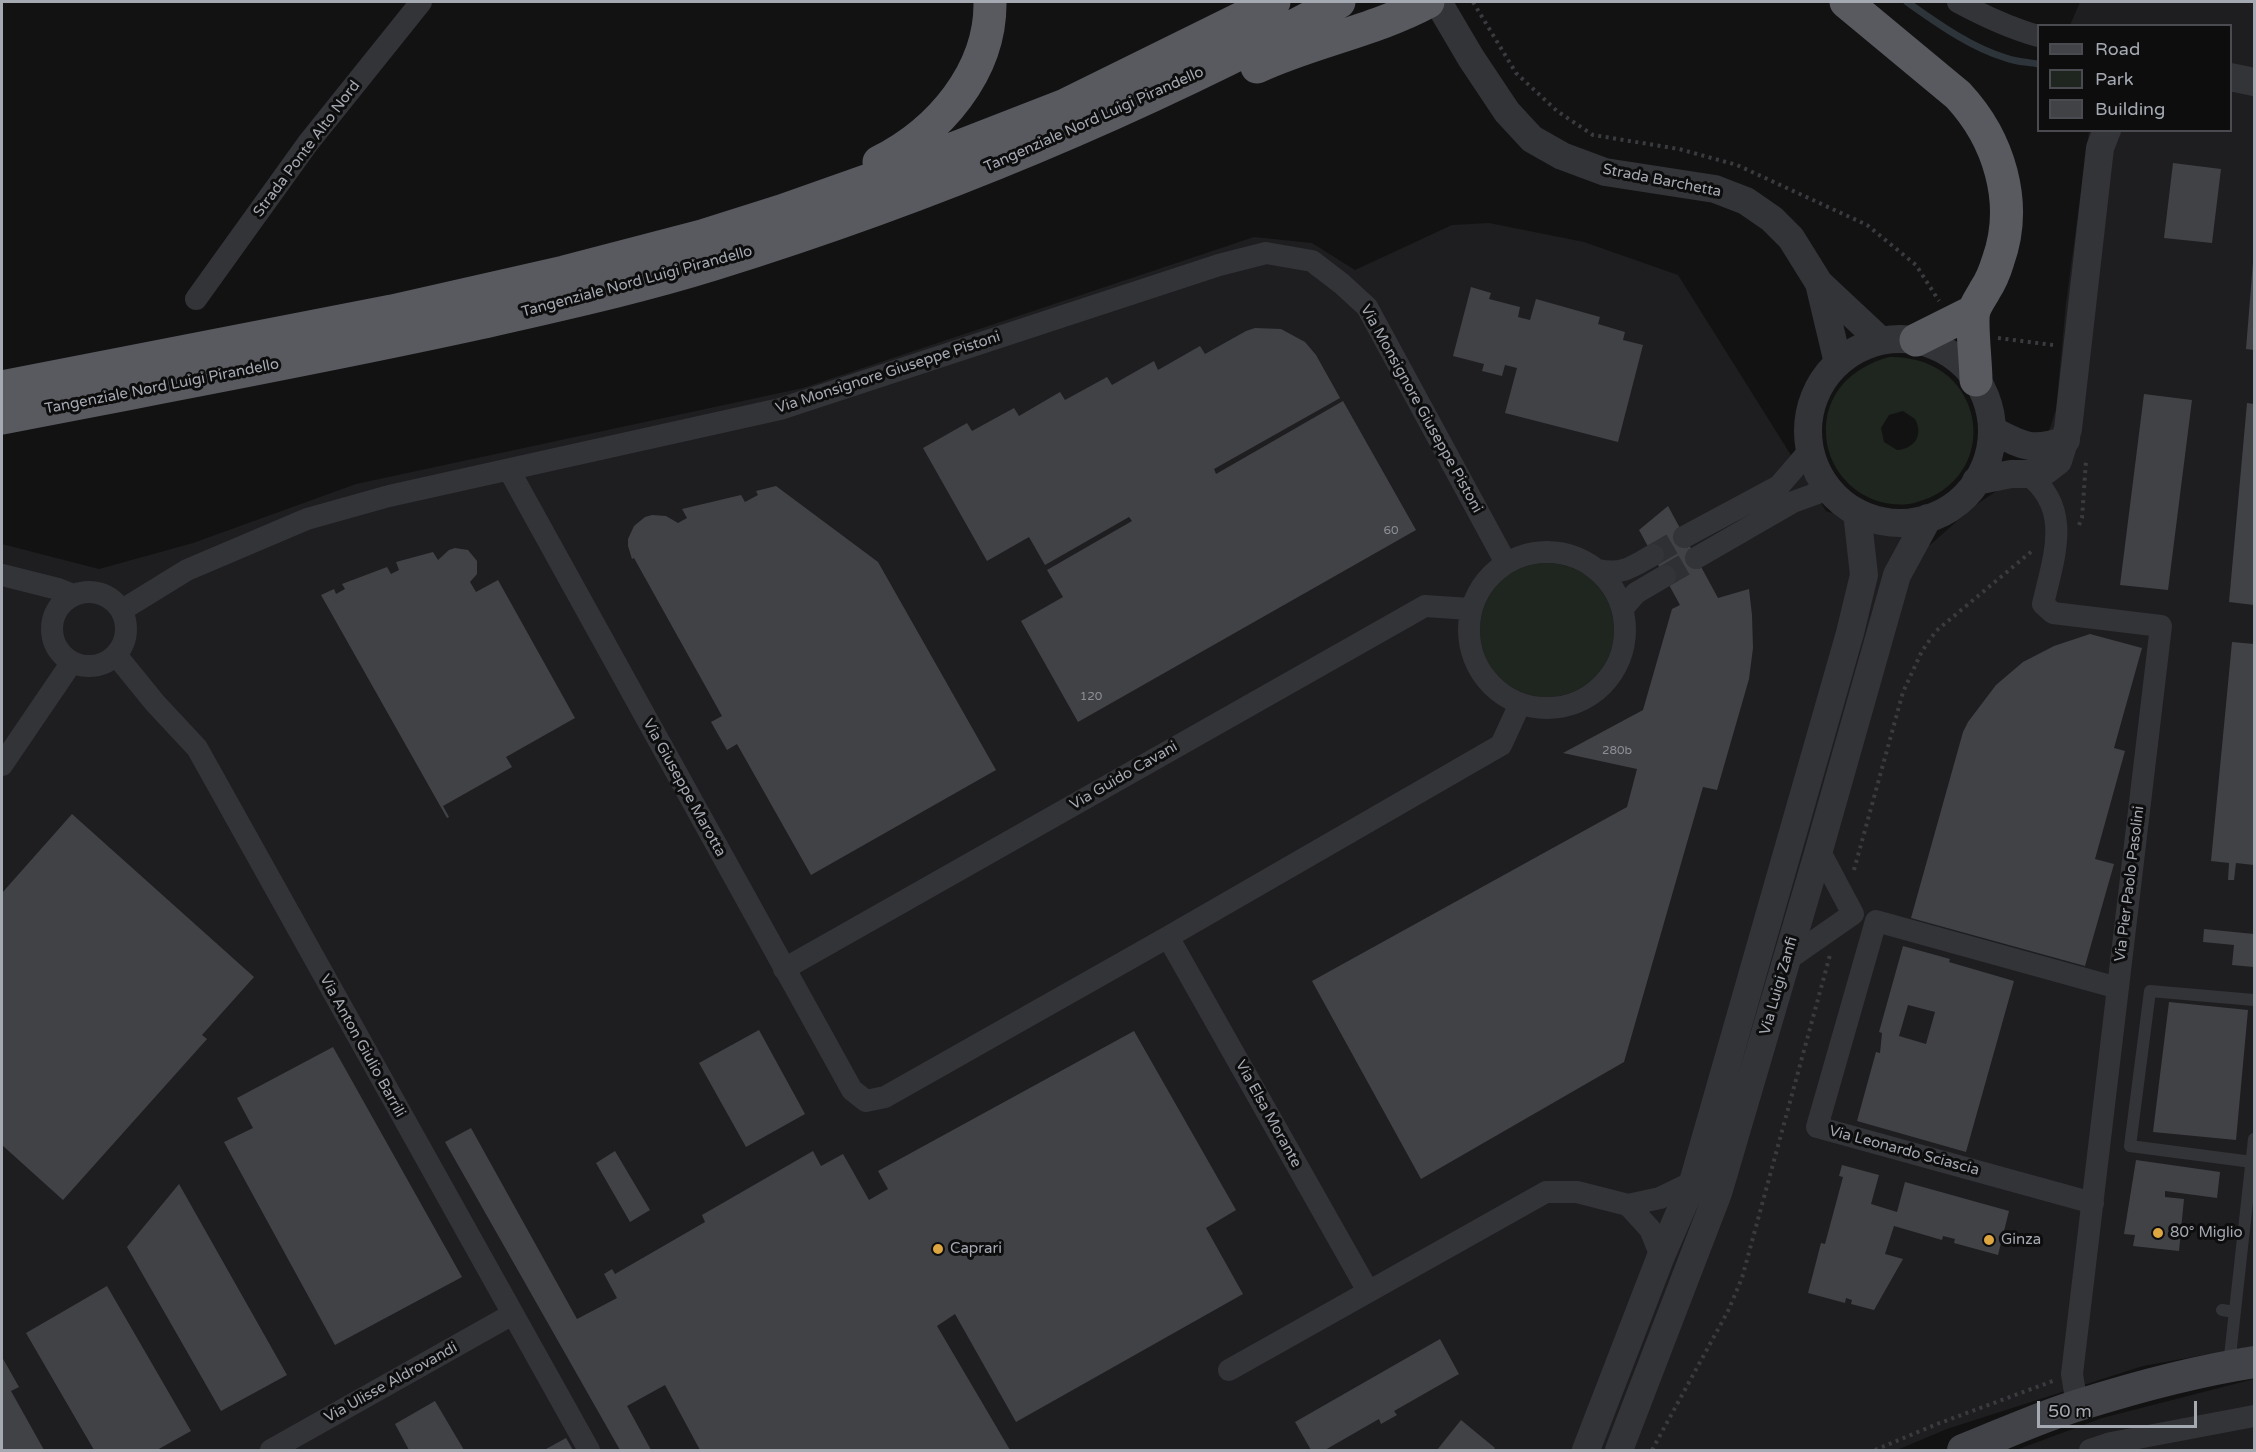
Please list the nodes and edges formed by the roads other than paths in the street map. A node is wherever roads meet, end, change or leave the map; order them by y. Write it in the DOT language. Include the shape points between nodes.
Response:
graph roads {
  1 [pos="421,2"];
  2 [pos="990,2"];
  3 [pos="1274,2"];
  4 [pos="1339,2"];
  5 [pos="1428,2"];
  6 [pos="1438,2"];
  7 [pos="1846,2"];
  8 [pos="1958,2"];
  9 [pos="2037,36"];
  10 [pos="2232,77"];
  11 [pos="2254,82"];
  12 [pos="1116,114"];
  13 [pos="2106,132"];
  14 [pos="781,211"];
  15 [pos="1819,283"];
  16 [pos="196,299"];
  17 [pos="1974,311"];
  18 [pos="1916,340"];
  19 [pos="1881,341"];
  20 [pos="1838,363"];
  21 [pos="1976,380"];
  22 [pos="2,387"];
  23 [pos="2,418"];
  24 [pos="1992,430"];
  25 [pos="2076,448"];
  26 [pos="1810,450"];
  27 [pos="509,470"];
  28 [pos="2027,474"];
  29 [pos="1976,481"];
  30 [pos="1829,489"];
  31 [pos="1857,512"];
  32 [pos="1928,518"];
  33 [pos="1684,537"];
  34 [pos="1653,555"];
  35 [pos="1696,558"];
  36 [pos="1506,564"];
  37 [pos="1598,570"];
  38 [pos="2,575"];
  39 [pos="1665,576"];
  40 [pos="73,595"];
  41 [pos="1623,608"];
  42 [pos="1470,609"];
  43 [pos="122,610"];
  44 [pos="116,655"];
  45 [pos="72,662"];
  46 [pos="1520,704"];
  47 [pos="2,765"];
  48 [pos="1819,850"];
  49 [pos="1846,913"];
  50 [pos="1876,921"];
  51 [pos="1168,937"];
  52 [pos="1787,960"];
  53 [pos="784,969"];
  54 [pos="2118,988"];
  55 [pos="2254,1000"];
  56 [pos="2254,1139"];
  57 [pos="2252,1162"];
  58 [pos="1693,1182"];
  59 [pos="2093,1203"];
  60 [pos="1628,1205"];
  61 [pos="1661,1256"];
  62 [pos="1368,1291"];
  63 [pos="2222,1310"];
  64 [pos="2235,1312"];
  65 [pos="512,1315"];
  66 [pos="2242,1364"];
  67 [pos="1229,1370"];
  68 [pos="2078,1405"];
  69 [pos="2254,1416"];
  70 [pos="2104,1448"];
  71 [pos="271,1450"];
  72 [pos="589,1450"];
  73 [pos="1587,1450"];
  74 [pos="1619,1450"];
  75 [pos="1963,1450"];
  1 -- 16 [label="street, Strada Ponte Alto Nord" via="308,143"];
  2 -- 14 [label="highway" via="986,34 972,72 946,113 885,159"];
  3 -- 14 [label="highway, Tangenziale Nord Luigi Pirandello" via="1063,106"];
  4 -- 12 [label="highway, Tangenziale Nord Luigi Pirandello"];
  5 -- 12 [label="highway" via="1234,78"];
  6 -- 15 [label="street, Strada Barchetta" via="1507,112 1532,139 1562,156 1605,172 1715,189 1746,201 1791,238"];
  7 -- 17 [label="highway" via="1958,95 1991,141 2004,184 2007,220 1999,260"];
  8 -- 9 [label="street" via="2015,30"];
  10 -- 11 [label="street"];
  12 -- 23 [label="highway, Tangenziale Nord Luigi Pirandello" via="901,201 712,265 572,302 397,341"];
  13 -- 25 [label="street" via="2100,148"];
  14 -- 22 [label="highway, Tangenziale Nord Luigi Pirandello" via="632,255 427,303"];
  15 -- 19 [label="street, Strada Barchetta"];
  15 -- 20 [label="street, Strada Barchetta"];
  17 -- 18 [label="highway"];
  17 -- 21 [label="highway"];
  18 -- 19 [label="street"];
  18 -- 21 [label="street" via="1950,354"];
  19 -- 20 [label="street" via="1857,349"];
  20 -- 26 [label="street" via="1823,380 1812,402 1808,423"];
  21 -- 24 [label="street" via="1986,398"];
  24 -- 25 [label="street" via="2019,444"];
  24 -- 29 [label="street" via="1989,454"];
  25 -- 28 [label="street" via="2045,471"];
  26 -- 30 [label="street"];
  26 -- 33 [label="street" via="1779,486"];
  27 -- 36 [label="street, Via Monsignore Giuseppe Pistoni" via="780,409 1266,253 1312,261 1367,307"];
  27 -- 43 [label="street, Via Monsignore Giuseppe Pistoni" via="389,496 308,519 187,570"];
  27 -- 53 [label="street, Via Giuseppe Marotta"];
  28 -- 29 [label="street"];
  28 -- 54 [label="street, Via Pier Paolo Pasolini" via="2041,484 2056,513 2054,559 2043,604 2053,614 2161,626"];
  29 -- 32 [label="street" via="1959,501"];
  30 -- 31 [label="street"];
  30 -- 35 [label="street" via="1793,502"];
  31 -- 32 [label="street" via="1896,522"];
  31 -- 58 [label="street, Via Luigi Zanfi" via="1864,574 1850,633"];
  32 -- 48 [label="street, Via Luigi Zanfi" via="1897,574"];
  34 -- 37 [label="street" via="1627,570"];
  36 -- 37 [label="street" via="1521,556 1551,552 1566,554"];
  36 -- 42 [label="street" via="1485,582"];
  37 -- 41 [label="street"];
  38 -- 40 [label="street"];
  39 -- 41 [label="street" via="1636,593"];
  40 -- 43 [label="street" via="105,595"];
  40 -- 45 [label="street" via="63,602 52,622 56,646"];
  41 -- 46 [label="street" via="1624,648 1611,676 1593,694 1559,708"];
  42 -- 46 [label="street" via="1469,637 1481,673 1497,691"];
  42 -- 53 [label="street, Via Guido Cavani" via="1425,606"];
  43 -- 44 [label="street" via="127,634"];
  44 -- 45 [label="street" via="95,666"];
  44 -- 65 [label="street, Via Anton Giulio Barrili" via="197,748"];
  45 -- 47 [label="street"];
  46 -- 51 [label="street" via="1501,745"];
  48 -- 49 [label="street"];
  48 -- 52 [label="street, Via Luigi Zanfi"];
  49 -- 50 [label="street"];
  49 -- 52 [label="street"];
  50 -- 54 [label="street"];
  50 -- 59 [label="street, Via Leonardo Sciascia" via="1817,1127"];
  51 -- 53 [label="street, Via Giuseppe Marotta" via="885,1097 866,1101 852,1090"];
  51 -- 62 [label="street, Via Elsa Morante"];
  52 -- 74 [label="street, Via Luigi Zanfi" via="1718,1193"];
  54 -- 59 [label="street, Via Pier Paolo Pasolini"];
  55 -- 57 [label="lane" via="2150,991 2130,1146"];
  56 -- 57 [label="lane"];
  57 -- 64 [label="lane"];
  58 -- 60 [label="street" via="1660,1198"];
  58 -- 61 [label="street, Via Luigi Zanfi"];
  59 -- 68 [label="street, Via Pier Paolo Pasolini" via="2072,1374"];
  60 -- 61 [label="street" via="1650,1229"];
  60 -- 62 [label="street" via="1577,1192 1546,1192"];
  61 -- 73 [label="street, Via Luigi Zanfi"];
  62 -- 67 [label="street"];
  63 -- 64 [label="lane"];
  64 -- 66 [label="lane"];
  65 -- 71 [label="street, Via Ulisse Aldrovandi"];
  65 -- 72 [label="street, Via Anton Giulio Barrili"];
  66 -- 68 [label="main road"];
  68 -- 75 [label="main road"];
  69 -- 70 [label="street"];
}
